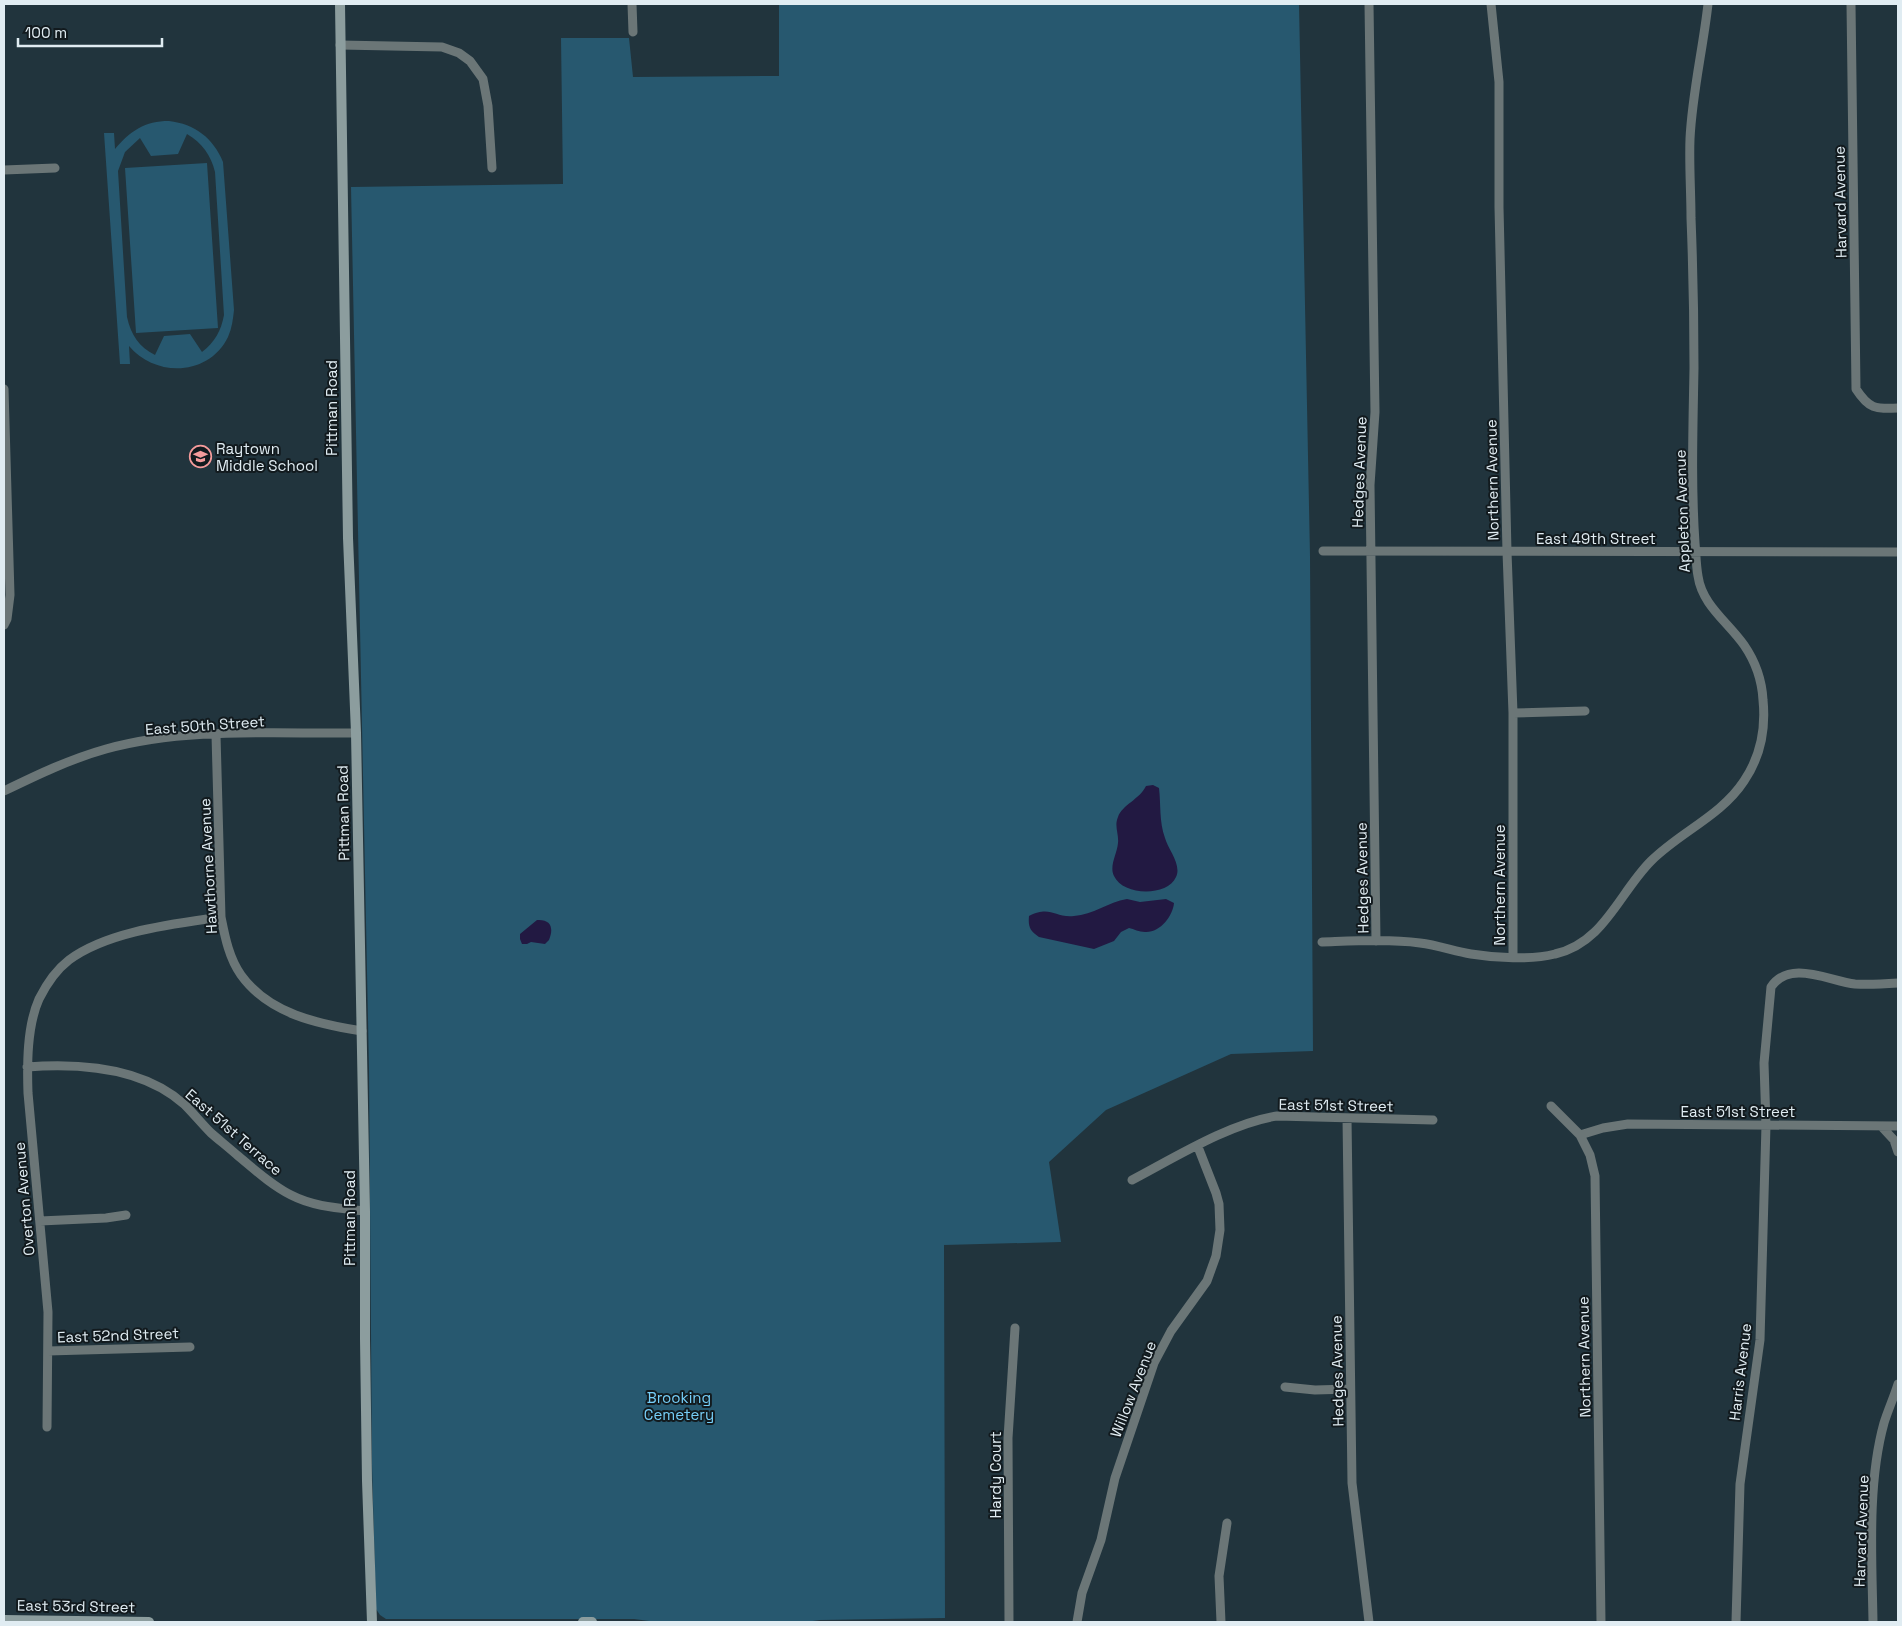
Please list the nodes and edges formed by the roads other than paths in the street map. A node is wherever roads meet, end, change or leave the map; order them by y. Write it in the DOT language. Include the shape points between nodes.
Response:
graph roads {
  1 [pos="340,4"];
  2 [pos="632,4"];
  3 [pos="1369,4"];
  4 [pos="1491,4"];
  5 [pos="1708,4"];
  6 [pos="1851,4"];
  7 [pos="633,32"];
  8 [pos="340,45"];
  9 [pos="54,168"];
  10 [pos="492,168"];
  11 [pos="4,170"];
  12 [pos="4,389"];
  13 [pos="1898,408"];
  14 [pos="1323,551"];
  15 [pos="1371,551"];
  16 [pos="1507,552"];
  17 [pos="1696,552"];
  18 [pos="1898,552"];
  19 [pos="4,625"];
  20 [pos="1586,711"];
  21 [pos="1513,713"];
  22 [pos="356,733"];
  23 [pos="216,735"];
  24 [pos="4,791"];
  25 [pos="221,917"];
  26 [pos="1376,941"];
  27 [pos="1322,942"];
  28 [pos="1513,957"];
  29 [pos="1898,983"];
  30 [pos="362,1031"];
  31 [pos="27,1067"];
  32 [pos="1551,1106"];
  33 [pos="1347,1118"];
  34 [pos="1433,1120"];
  35 [pos="1766,1125"];
  36 [pos="1881,1126"];
  37 [pos="1898,1126"];
  38 [pos="1580,1136"];
  39 [pos="1198,1146"];
  40 [pos="1898,1152"];
  41 [pos="1132,1180"];
  42 [pos="365,1211"];
  43 [pos="126,1215"];
  44 [pos="40,1221"];
  45 [pos="1015,1328"];
  46 [pos="190,1347"];
  47 [pos="48,1351"];
  48 [pos="1898,1384"];
  49 [pos="1285,1387"];
  50 [pos="1350,1388"];
  51 [pos="47,1426"];
  52 [pos="1227,1522"];
  53 [pos="4,1620"];
  54 [pos="149,1622"];
  55 [pos="372,1622"];
  56 [pos="583,1622"];
  57 [pos="591,1622"];
  58 [pos="1009,1622"];
  59 [pos="1077,1622"];
  60 [pos="1221,1622"];
  61 [pos="1369,1622"];
  62 [pos="1601,1622"];
  63 [pos="1736,1622"];
  64 [pos="1873,1622"];
  1 -- 8 [label="street, Pittman Road"];
  2 -- 7 [label="street"];
  3 -- 15 [label="street, Hedges Avenue" via="1375,412 1370,485"];
  4 -- 16 [label="street, Northern Avenue" via="1499,82"];
  5 -- 17 [label="street, Appleton Avenue" via="1690,142"];
  6 -- 13 [label="street, Harvard Avenue" via="1856,389 1864,402 1880,409"];
  8 -- 10 [label="street" via="442,47 470,61 485,88"];
  8 -- 22 [label="street, Pittman Road" via="348,538"];
  9 -- 11 [label="street"];
  12 -- 19 [label="street" via="10,595"];
  14 -- 15 [label="street, East 49th Street"];
  15 -- 16 [label="street, East 49th Street"];
  15 -- 26 [label="street, Hedges Avenue"];
  16 -- 17 [label="street, East 49th Street"];
  16 -- 21 [label="street, Northern Avenue"];
  17 -- 18 [label="street, East 49th Street"];
  17 -- 28 [label="street, Appleton Avenue" via="1698,578 1704,596 1745,646 1759,676 1764,725 1756,761 1722,807 1650,862 1592,936 1558,954"];
  20 -- 21 [label="street"];
  21 -- 28 [label="street, Northern Avenue"];
  22 -- 23 [label="street, East 50th Street"];
  22 -- 30 [label="street, Pittman Road"];
  23 -- 24 [label="street, East 50th Street" via="158,739 106,749 57,766"];
  23 -- 25 [label="street, Hawthorne Avenue"];
  25 -- 30 [label="street, Hawthorne Avenue" via="225,939 235,963 242,976 261,994 306,1020"];
  25 -- 31 [label="street, Overton Avenue" via="159,927 119,938 90,948 68,961 51,979 38,1001 30,1033"];
  26 -- 27 [label="street, Appleton Avenue"];
  26 -- 28 [label="street, Appleton Avenue" via="1420,943 1475,955"];
  29 -- 35 [label="street, Harris Avenue" via="1854,984 1814,974 1792,974 1776,980 1771,987 1766,1029"];
  30 -- 42 [label="street, Pittman Road"];
  31 -- 42 [label="street, East 51st Terrace" via="86,1066 113,1070 146,1081 184,1104 211,1132 276,1187 317,1204"];
  31 -- 44 [label="street, Overton Avenue"];
  32 -- 38 [label="street, Northern Avenue"];
  33 -- 34 [label="street, East 51st Street"];
  33 -- 39 [label="street, East 51st Street" via="1277,1116 1237,1127"];
  33 -- 50 [label="street, Hedges Avenue"];
  35 -- 36 [label="street, East 51st Street"];
  35 -- 38 [label="street, East 51st Street" via="1628,1124"];
  35 -- 63 [label="street, Harris Avenue" via="1760,1340 1740,1484"];
  36 -- 37 [label="street, East 51st Street"];
  36 -- 40 [label="street" via="1894,1140"];
  38 -- 62 [label="street, Northern Avenue" via="1590,1155 1595,1176"];
  39 -- 41 [label="street, East 51st Street"];
  39 -- 59 [label="street, Willow Avenue" via="1219,1204 1216,1256 1207,1281 1170,1331 1154,1363 1115,1478 1101,1540 1082,1593"];
  42 -- 55 [label="street, Pittman Road" via="366,1444"];
  43 -- 44 [label="street"];
  44 -- 47 [label="street, Overton Avenue"];
  45 -- 58 [label="street, Hardy Court" via="1008,1438"];
  46 -- 47 [label="street, East 52nd Street"];
  47 -- 51 [label="street, Overton Avenue"];
  48 -- 64 [label="street, Harvard Avenue" via="1884,1424 1876,1473 1872,1519"];
  49 -- 50 [label="street" via="1315,1390"];
  50 -- 61 [label="street, Hedges Avenue" via="1352,1483"];
  52 -- 60 [label="street" via="1219,1576"];
  53 -- 54 [label="street, East 53rd Street"];
  56 -- 57 [label="street"];
}
